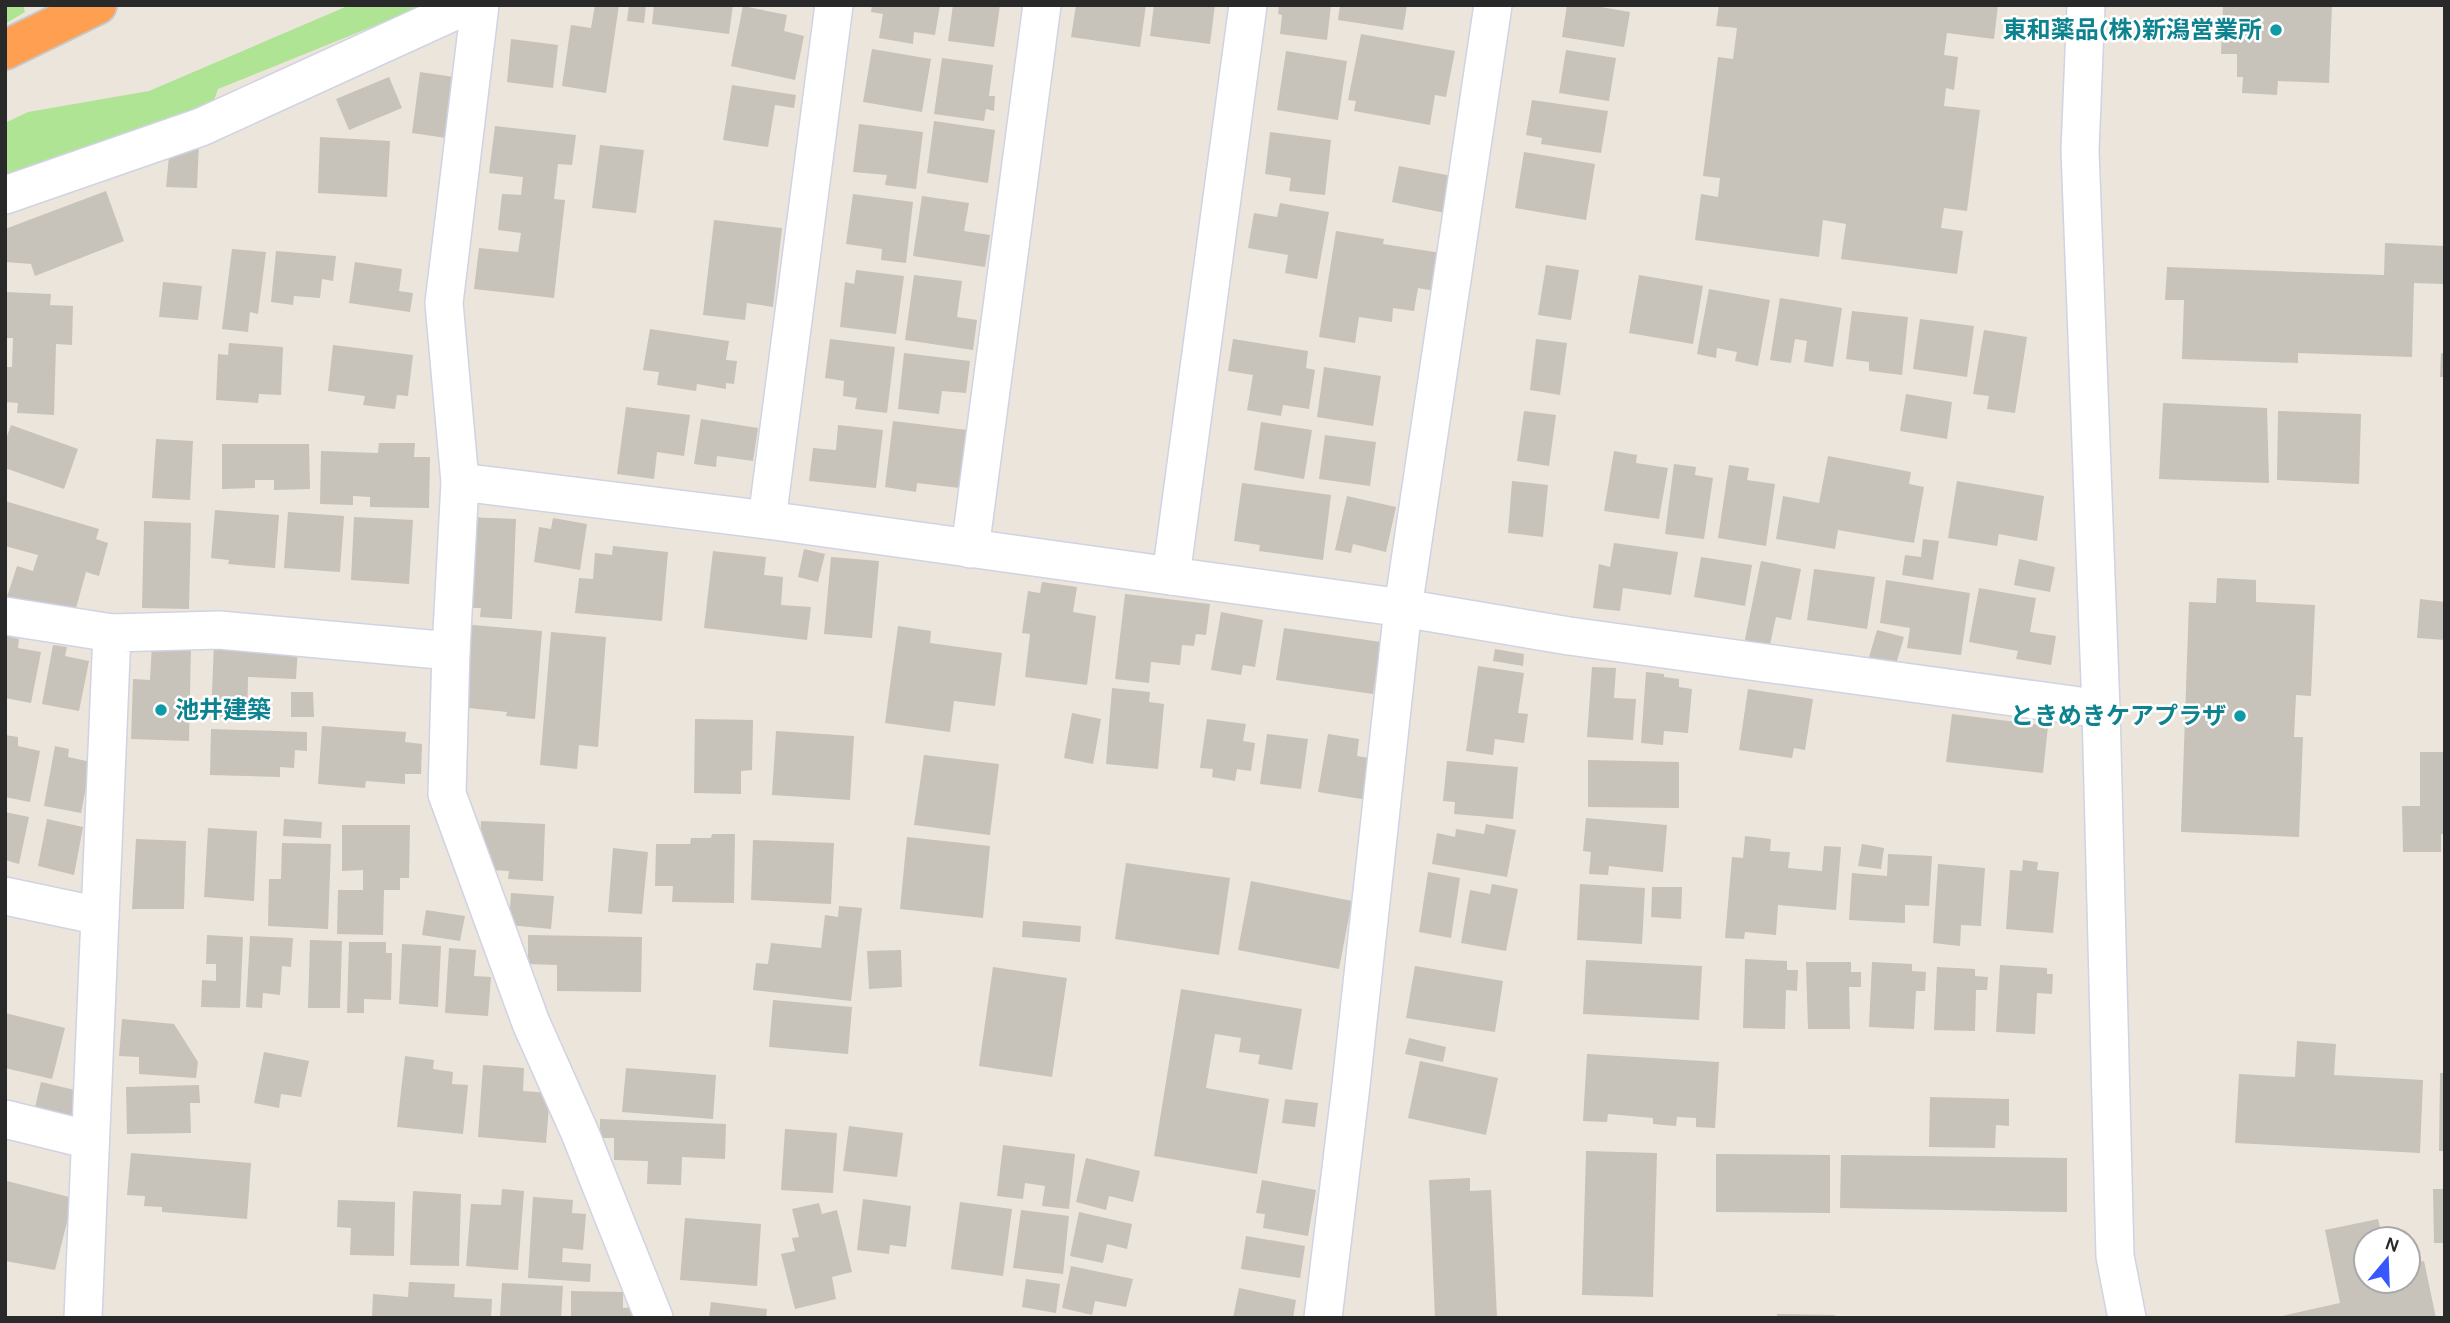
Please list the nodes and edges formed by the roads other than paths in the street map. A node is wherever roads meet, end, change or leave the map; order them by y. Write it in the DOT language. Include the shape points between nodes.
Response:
graph roads {
  1 [pos="97,5"];
  2 [pos="468,5"];
  3 [pos="480,5"];
  4 [pos="834,5"];
  5 [pos="1042,5"];
  6 [pos="1248,5"];
  7 [pos="1493,5"];
  8 [pos="2087,5"];
  9 [pos="5,50"];
  10 [pos="5,195"];
  11 [pos="460,482"];
  12 [pos="767,520"];
  13 [pos="970,549"];
  14 [pos="1171,576"];
  15 [pos="1403,608"];
  16 [pos="5,616"];
  17 [pos="112,633"];
  18 [pos="451,651"];
  19 [pos="2101,709"];
  20 [pos="5,896"];
  21 [pos="100,916"];
  22 [pos="5,1119"];
  23 [pos="90,1140"];
  24 [pos="83,1318"];
  25 [pos="654,1318"];
  26 [pos="1323,1318"];
  27 [pos="2127,1318"];
  1 -- 9 [label="highway"];
  2 -- 10 [label="street" via="201,127"];
  3 -- 11 [label="street" via="444,303"];
  4 -- 12 [label="street"];
  5 -- 13 [label="street"];
  6 -- 14 [label="street"];
  7 -- 15 [label="street"];
  8 -- 19 [label="street" via="2081,150"];
  11 -- 12 [label="street"];
  11 -- 18 [label="street"];
  12 -- 13 [label="street"];
  13 -- 14 [label="street"];
  14 -- 15 [label="street"];
  15 -- 19 [label="street" via="1569,636"];
  15 -- 26 [label="street"];
  16 -- 17 [label="street"];
  17 -- 18 [label="street" via="219,630"];
  17 -- 21 [label="street"];
  18 -- 25 [label="street" via="447,794 531,1023"];
  19 -- 27 [label="street" via="2115,1256"];
  20 -- 21 [label="street"];
  21 -- 23 [label="street"];
  22 -- 23 [label="street"];
  23 -- 24 [label="street"];
}
